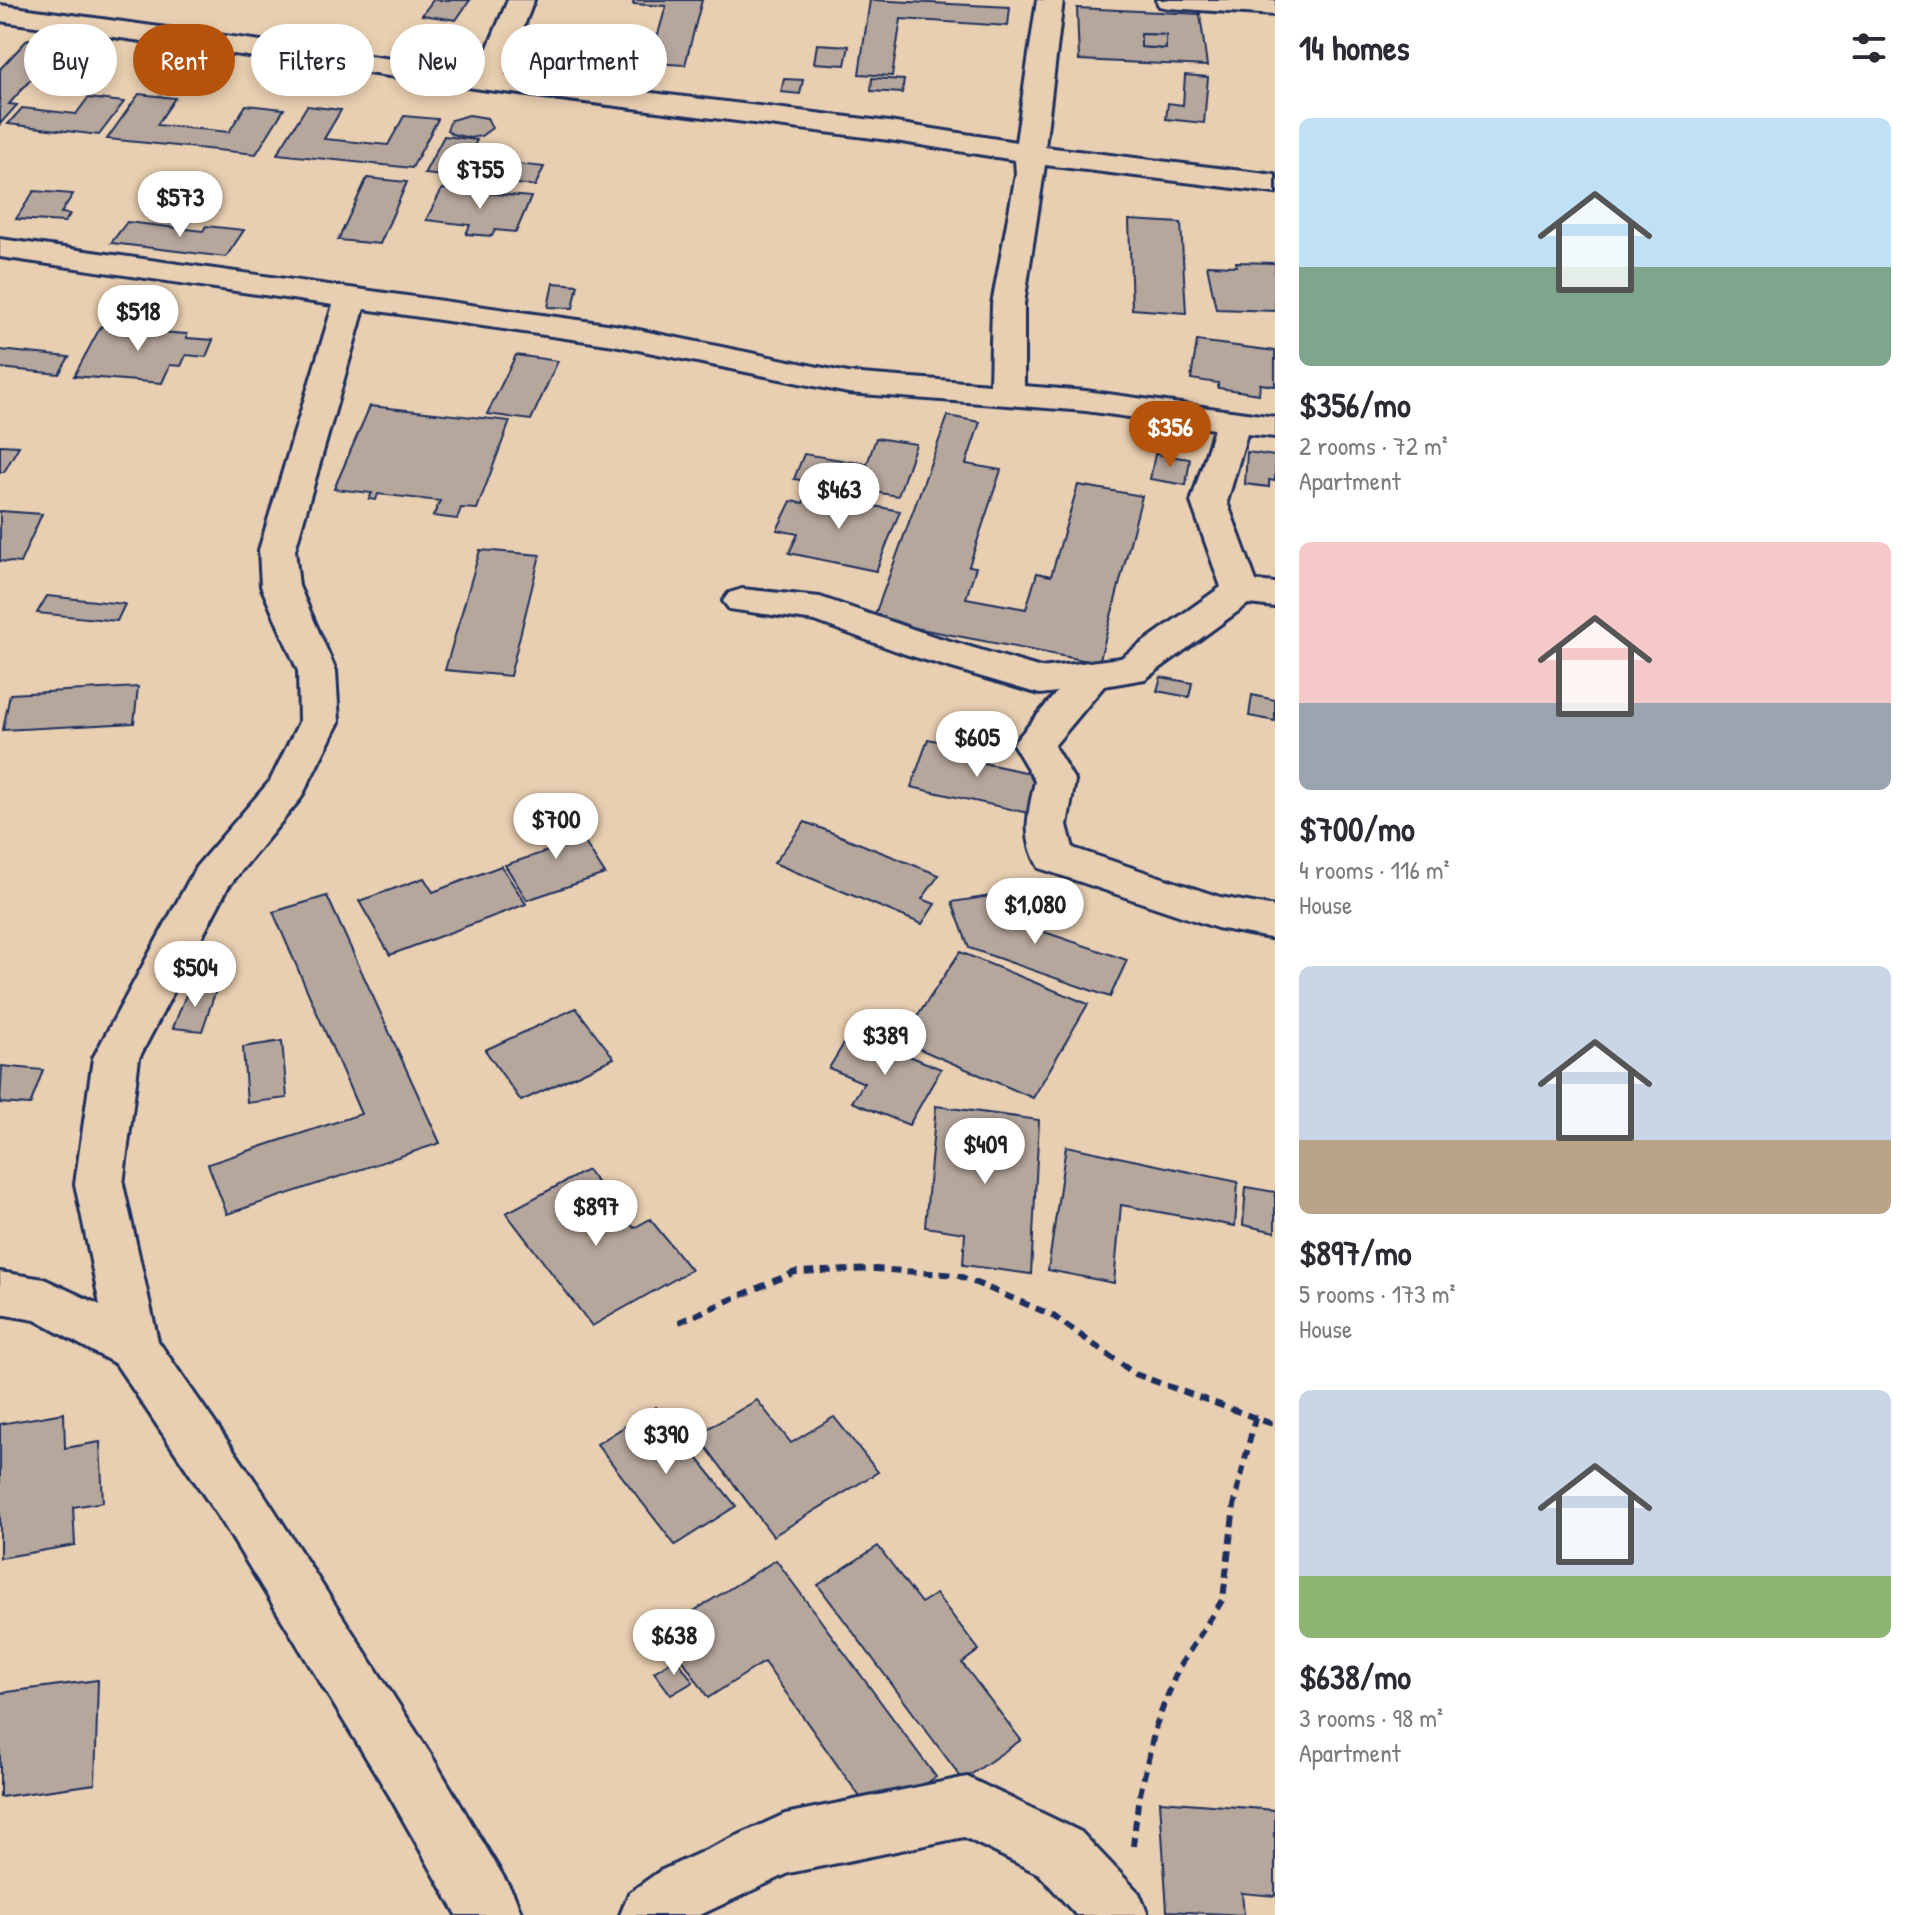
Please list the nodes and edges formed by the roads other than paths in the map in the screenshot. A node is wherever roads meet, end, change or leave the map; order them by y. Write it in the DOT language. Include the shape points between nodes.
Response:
graph roads {
  1 [pos="521,0"];
  2 [pos="1050,0"];
  3 [pos="1169,0"];
  4 [pos="1275,7"];
  5 [pos="0,13"];
  6 [pos="488,81"];
  7 [pos="1029,154"];
  8 [pos="1275,184"];
  9 [pos="0,248"];
  10 [pos="351,300"];
  11 [pos="1007,394"];
  12 [pos="1234,421"];
  13 [pos="1275,427"];
  14 [pos="1258,593"];
  15 [pos="742,601"];
  16 [pos="1088,675"];
  17 [pos="1275,923"];
  18 [pos="0,1293"];
  19 [pos="134,1348"];
  20 [pos="491,1915"];
  21 [pos="651,1915"];
  22 [pos="1117,1915"];
  1 -- 6 [label="street"];
  2 -- 7 [label="street"];
  3 -- 4 [label="street"];
  5 -- 6 [label="street"];
  6 -- 7 [label="street" via="889,131"];
  7 -- 8 [label="street"];
  7 -- 11 [label="street" via="1031,174 1008,304"];
  9 -- 10 [label="street"];
  10 -- 11 [label="street" via="674,345 848,383"];
  10 -- 19 [label="street" via="277,550 280,586 317,671 319,722 287,788 211,878 116,1058 99,1184"];
  11 -- 12 [label="street"];
  12 -- 13 [label="street"];
  12 -- 14 [label="street" via="1209,502"];
  14 -- 16 [label="street" via="1131,670"];
  15 -- 16 [label="street" via="820,609 1040,681"];
  16 -- 17 [label="street" via="1086,684 1033,744 1055,781 1046,825 1054,857 1217,912"];
  18 -- 19 [label="street" via="44,1300"];
  19 -- 20 [label="street" via="243,1508"];
  21 -- 22 [label="street" via="681,1892 785,1844 967,1807 1060,1853"];
}
